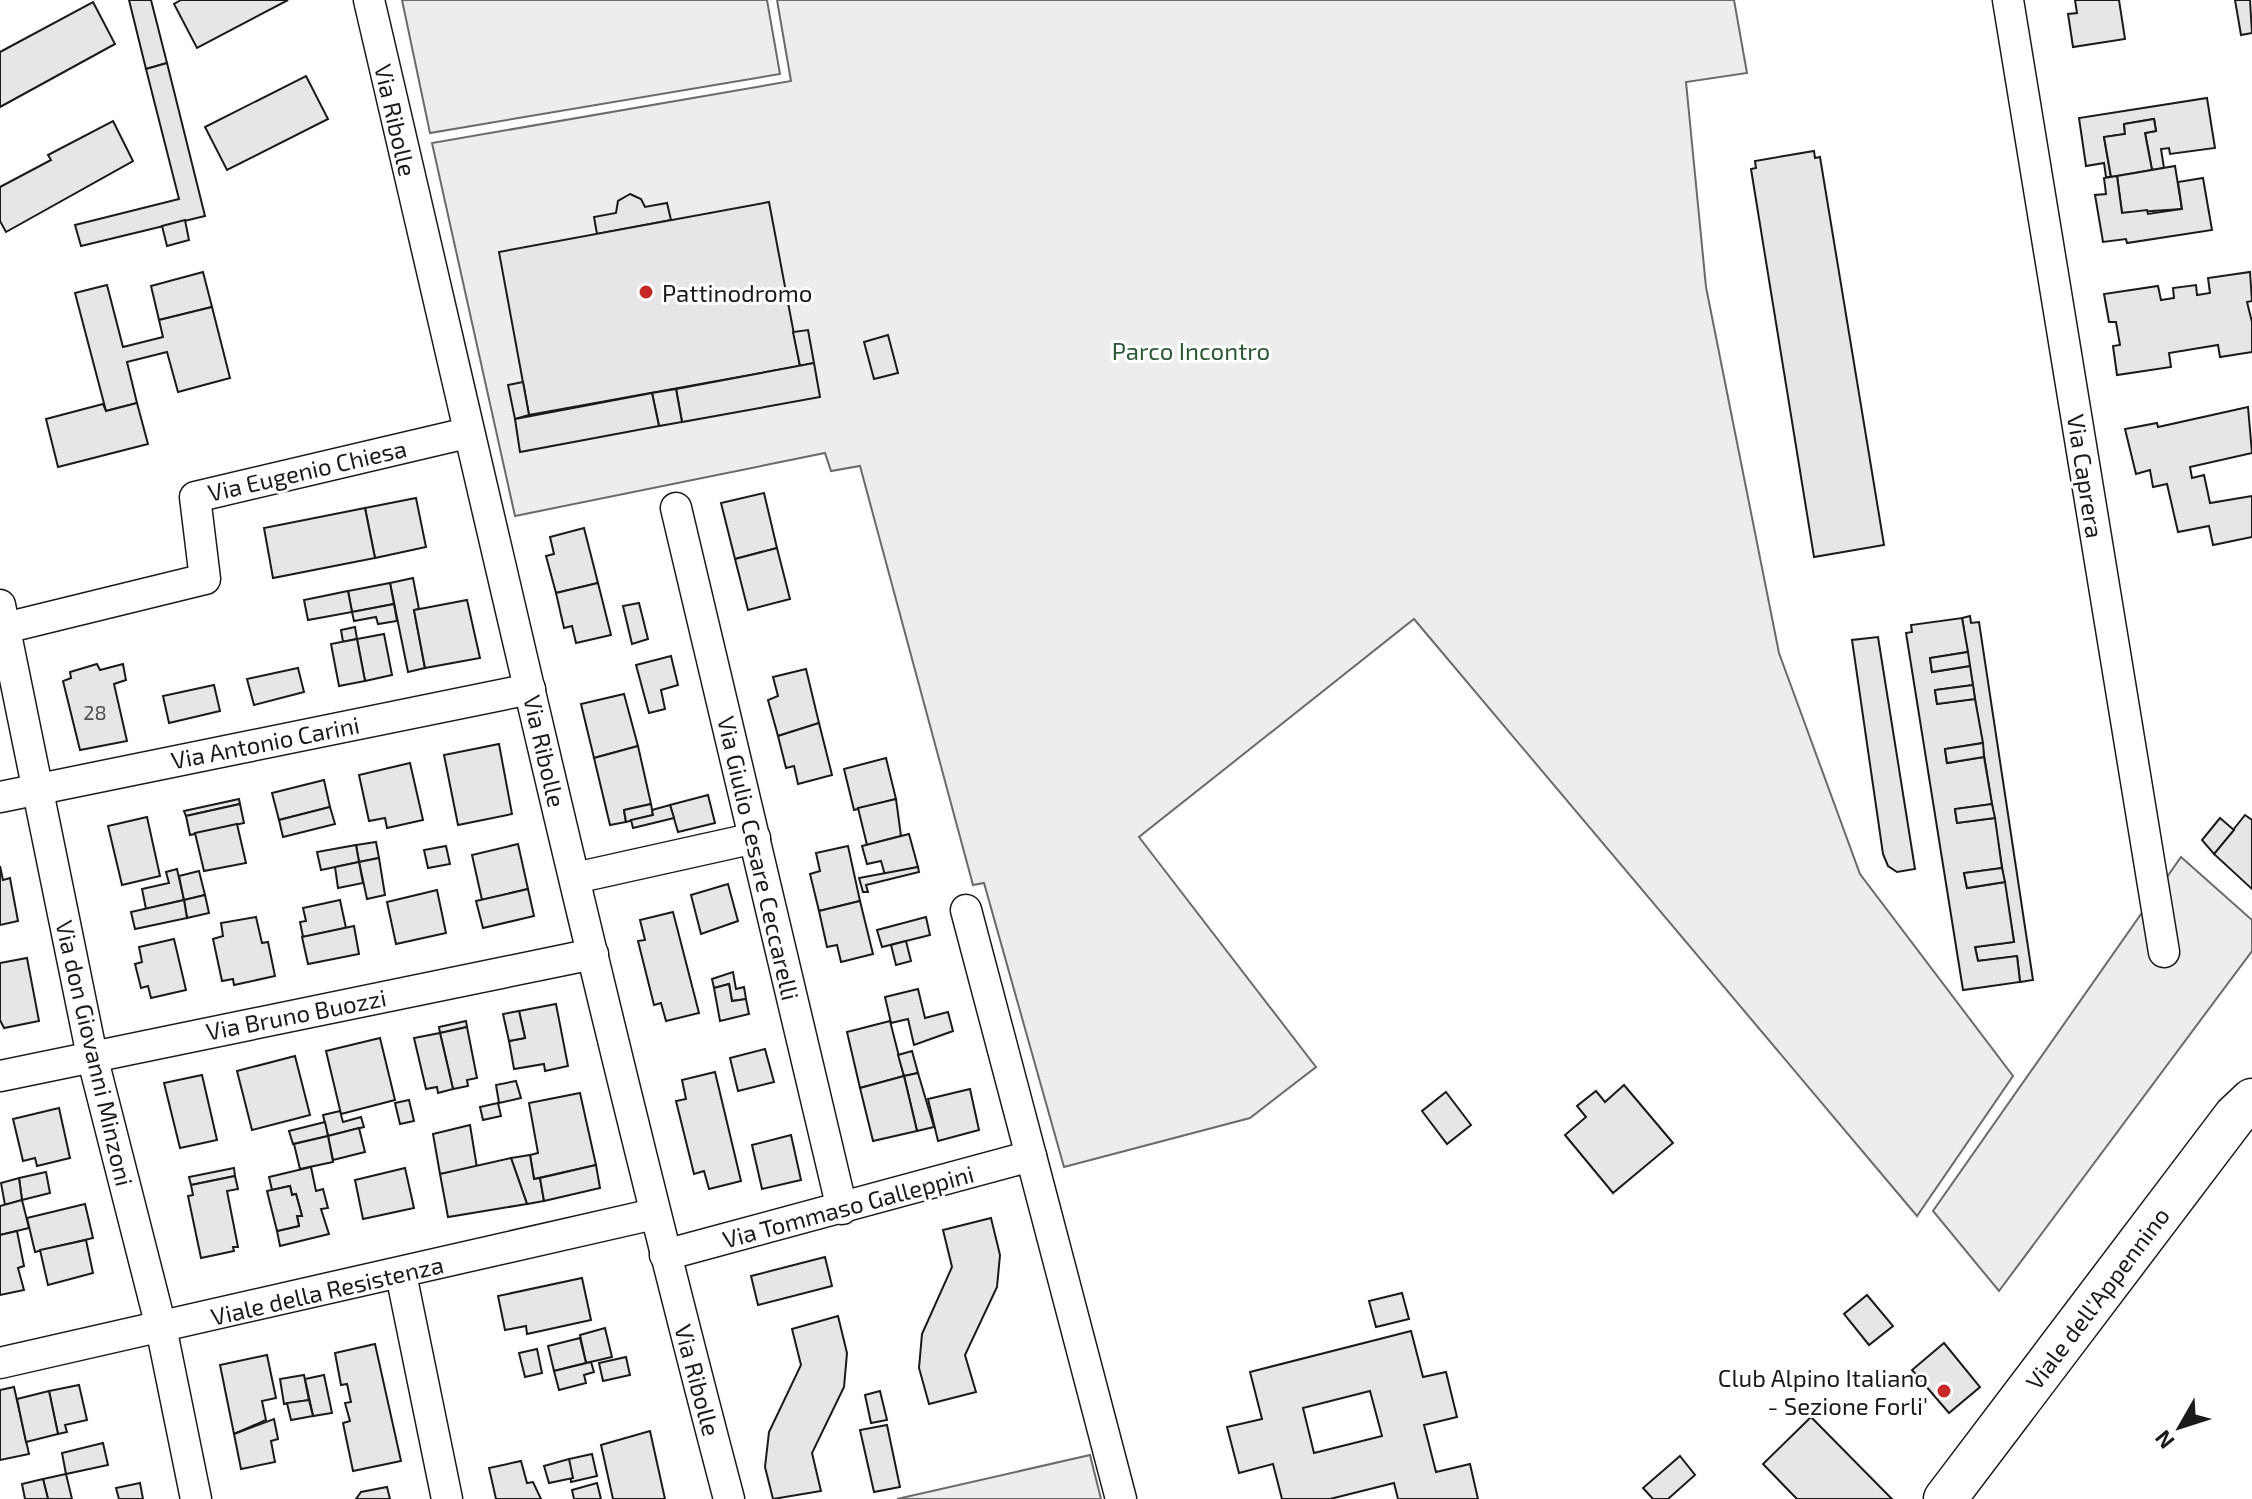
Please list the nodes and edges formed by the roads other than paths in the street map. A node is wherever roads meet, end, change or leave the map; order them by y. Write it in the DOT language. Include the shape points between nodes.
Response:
graph roads {
  1 [pos="369,0"];
  2 [pos="2008,0"];
  3 [pos="467,433"];
  4 [pos="676,508"];
  5 [pos="3,617"];
  6 [pos="530,689"];
  7 [pos="36,789"];
  8 [pos="0,797"];
  9 [pos="755,838"];
  10 [pos="575,878"];
  11 [pos="966,910"];
  12 [pos="2164,952"];
  13 [pos="593,954"];
  14 [pos="92,1056"];
  15 [pos="0,1076"];
  16 [pos="2252,1100"];
  17 [pos="1031,1156"];
  18 [pos="842,1209"];
  19 [pos="654,1214"];
  20 [pos="665,1255"];
  21 [pos="401,1274"];
  22 [pos="161,1327"];
  23 [pos="0,1363"];
  24 [pos="196,1499"];
  25 [pos="447,1499"];
  26 [pos="729,1499"];
  27 [pos="1121,1499"];
  28 [pos="1945,1499"];
  1 -- 3 [label="street, Via Ribolle"];
  2 -- 12 [label="street, Via Caprera"];
  3 -- 5 [label="street, Via Eugenio Chiesa" via="195,497 205,579"];
  3 -- 6 [label="street, Via Ribolle"];
  4 -- 9 [label="street, Via Giulio Cesare Ceccarelli"];
  5 -- 7 [label="street, Via don Giovanni Minzoni"];
  6 -- 7 [label="street, Via Antonio Carini"];
  6 -- 10 [label="street, Via Ribolle"];
  7 -- 8 [label="street, Via Antonio Carini"];
  7 -- 14 [label="street, Via don Giovanni Minzoni"];
  9 -- 10 [label="street"];
  9 -- 18 [label="street, Via Giulio Cesare Ceccarelli"];
  10 -- 13 [label="street, Via Ribolle"];
  11 -- 17 [label="street"];
  13 -- 14 [label="street, Via Bruno Buozzi"];
  13 -- 19 [label="street, Via Ribolle"];
  14 -- 15 [label="street, Via Bruno Buozzi"];
  14 -- 22 [label="street, Via don Giovanni Minzoni"];
  16 -- 28 [label="main road, Viale dell'Appennino"];
  17 -- 18 [label="street, Via Tommaso Galleppini"];
  17 -- 27 [label="street"];
  18 -- 20 [label="street, Via Tommaso Galleppini"];
  19 -- 20 [label="street, Via Ribolle"];
  19 -- 21 [label="street, Viale della Resistenza"];
  20 -- 26 [label="street, Via Ribolle"];
  21 -- 22 [label="street, Viale della Resistenza"];
  21 -- 25 [label="street"];
  22 -- 23 [label="street, Viale della Resistenza"];
  22 -- 24 [label="street, Via don Giovanni Minzoni"];
}
